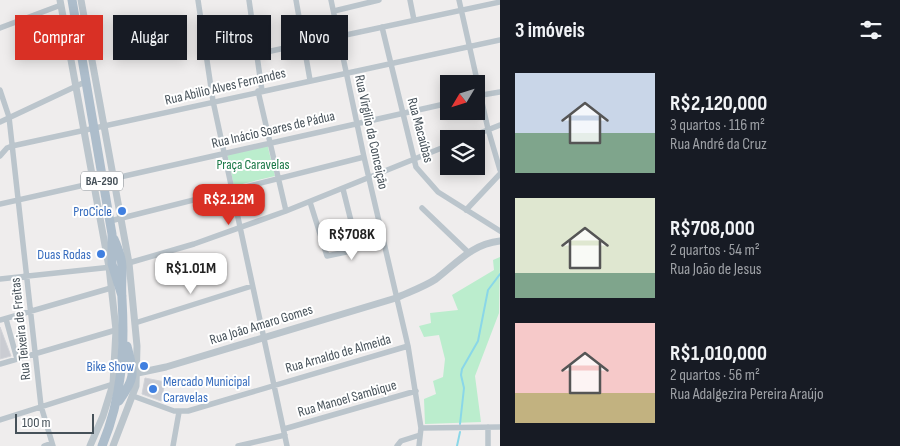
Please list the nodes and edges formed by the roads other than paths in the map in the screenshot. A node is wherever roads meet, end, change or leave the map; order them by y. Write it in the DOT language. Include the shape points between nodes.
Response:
graph roads {
  1 [pos="72,0"];
  2 [pos="81,0"];
  3 [pos="198,0"];
  4 [pos="249,0"];
  5 [pos="296,0"];
  6 [pos="332,0"];
  7 [pos="380,0"];
  8 [pos="410,0"];
  9 [pos="459,0"];
  10 [pos="372,1"];
  11 [pos="500,2"];
  12 [pos="61,3"];
  13 [pos="334,11"];
  14 [pos="462,11"];
  15 [pos="79,15"];
  16 [pos="79,15"];
  17 [pos="251,15"];
  18 [pos="298,15"];
  19 [pos="335,15"];
  20 [pos="414,20"];
  21 [pos="382,27"];
  22 [pos="0,28"];
  23 [pos="348,34"];
  24 [pos="500,40"];
  25 [pos="470,46"];
  26 [pos="83,60"];
  27 [pos="86,60"];
  28 [pos="257,60"];
  29 [pos="306,60"];
  30 [pos="344,60"];
  31 [pos="390,63"];
  32 [pos="346,72"];
  33 [pos="475,75"];
  34 [pos="310,80"];
  35 [pos="85,82"];
  36 [pos="75,86"];
  37 [pos="0,90"];
  38 [pos="260,91"];
  39 [pos="500,92"];
  40 [pos="485,95"];
  41 [pos="213,101"];
  42 [pos="440,105"];
  43 [pos="402,113"];
  44 [pos="9,117"];
  45 [pos="485,119"];
  46 [pos="0,122"];
  47 [pos="357,123"];
  48 [pos="500,125"];
  49 [pos="98,128"];
  50 [pos="488,129"];
  51 [pos="485,130"];
  52 [pos="83,131"];
  53 [pos="270,142"];
  54 [pos="12,146"];
  55 [pos="440,149"];
  56 [pos="223,153"];
  57 [pos="0,156"];
  58 [pos="364,157"];
  59 [pos="414,159"];
  60 [pos="500,170"];
  61 [pos="500,174"];
  62 [pos="112,178"];
  63 [pos="278,178"];
  64 [pos="369,178"];
  65 [pos="98,181"];
  66 [pos="343,189"];
  67 [pos="232,191"];
  68 [pos="18,199"];
  69 [pos="310,202"];
  70 [pos="0,204"];
  71 [pos="422,208"];
  72 [pos="466,210"];
  73 [pos="286,211"];
  74 [pos="120,218"];
  75 [pos="110,220"];
  76 [pos="240,228"];
  77 [pos="500,231"];
  78 [pos="112,234"];
  79 [pos="500,241"];
  80 [pos="468,252"];
  81 [pos="125,264"];
  82 [pos="112,267"];
  83 [pos="26,276"];
  84 [pos="0,279"];
  85 [pos="252,286"];
  86 [pos="111,288"];
  87 [pos="122,296"];
  88 [pos="396,298"];
  89 [pos="30,312"];
  90 [pos="3,320"];
  91 [pos="136,323"];
  92 [pos="116,330"];
  93 [pos="263,336"];
  94 [pos="408,346"];
  95 [pos="35,354"];
  96 [pos="17,359"];
  97 [pos="0,364"];
  98 [pos="131,372"];
  99 [pos="117,383"];
  100 [pos="274,384"];
  101 [pos="416,391"];
  102 [pos="133,396"];
  103 [pos="117,403"];
  104 [pos="41,406"];
  105 [pos="179,412"];
  106 [pos="0,420"];
  107 [pos="500,427"];
  108 [pos="488,428"];
  109 [pos="285,432"];
  110 [pos="420,432"];
  111 [pos="52,445"];
  112 [pos="101,445"];
  113 [pos="44,446"];
  114 [pos="90,446"];
  115 [pos="113,446"];
  116 [pos="173,446"];
  117 [pos="238,446"];
  118 [pos="288,446"];
  119 [pos="397,446"];
  120 [pos="420,446"];
  121 [pos="488,446"];
  1 -- 15 [label="main road, BA-290"];
  2 -- 16 [label="street"];
  3 -- 41 [label="street"];
  4 -- 17 [label="street"];
  5 -- 18 [label="street"];
  6 -- 13 [label="street, Rua Virgilio da Conceição"];
  7 -- 10 [label="street"];
  8 -- 20 [label="street"];
  9 -- 14 [label="street"];
  10 -- 13 [label="street"];
  11 -- 14 [label="street"];
  12 -- 22 [label="street"];
  12 -- 36 [label="street"];
  13 -- 19 [label="street, Rua Virgilio da Conceição"];
  14 -- 20 [label="street"];
  14 -- 25 [label="street"];
  20 -- 21 [label="street"];
  21 -- 23 [label="street"];
  21 -- 31 [label="street, Rua Macaúbas"];
  24 -- 25 [label="street, Rua Abilio Alves Fernandes"];
  25 -- 31 [label="street, Rua Abilio Alves Fernandes"];
  25 -- 33 [label="street"];
  26 -- 35 [label="main road, BA-290"];
  27 -- 49 [label="street"];
  28 -- 38 [label="street"];
  29 -- 34 [label="street"];
  30 -- 32 [label="street, Rua Virgilio da Conceição"];
  31 -- 32 [label="street, Rua Abilio Alves Fernandes"];
  31 -- 43 [label="street, Rua Macaúbas"];
  32 -- 34 [label="street, Rua Abilio Alves Fernandes"];
  32 -- 47 [label="street, Rua Virgilio da Conceição"];
  34 -- 38 [label="street, Rua Abilio Alves Fernandes"];
  35 -- 36 [label="street"];
  35 -- 49 [label="main road, BA-290"];
  36 -- 44 [label="street"];
  36 -- 52 [label="street"];
  37 -- 44 [label="street, Rua Teixeira de Freitas"];
  38 -- 41 [label="street, Rua Abilio Alves Fernandes"];
  38 -- 53 [label="street"];
  39 -- 40 [label="street"];
  41 -- 49 [label="street, Rua Abilio Alves Fernandes"];
  41 -- 56 [label="street"];
  42 -- 43 [label="street, Rua Inácio Soares de Pádua"];
  43 -- 47 [label="street, Rua Inácio Soares de Pádua"];
  43 -- 59 [label="street, Rua Macaúbas"];
  44 -- 46 [label="street"];
  44 -- 54 [label="street, Rua Teixeira de Freitas"];
  45 -- 50 [label="street"];
  47 -- 53 [label="street, Rua Inácio Soares de Pádua"];
  47 -- 58 [label="street, Rua Virgilio da Conceição"];
  48 -- 50 [label="street"];
  49 -- 52 [label="street, Rua Abilio Alves Fernandes"];
  49 -- 62 [label="street"];
  49 -- 65 [label="main road, BA-290"];
  50 -- 51 [label="street"];
  50 -- 60 [label="street"];
  52 -- 54 [label="street, Rua Abilio Alves Fernandes"];
  52 -- 65 [label="street"];
  53 -- 56 [label="street, Rua Inácio Soares de Pádua"];
  53 -- 63 [label="street"];
  54 -- 57 [label="street"];
  54 -- 68 [label="street, Rua Teixeira de Freitas"];
  55 -- 59 [label="street"];
  56 -- 62 [label="street, Rua Inácio Soares de Pádua"];
  56 -- 67 [label="street"];
  58 -- 63 [label="street"];
  58 -- 64 [label="street, Rua Virgilio da Conceição"];
  59 -- 64 [label="street"];
  59 -- 72 [label="street, Rua Macaúbas" via="428,182"];
  61 -- 72 [label="street"];
  62 -- 65 [label="street, Rua Inácio Soares de Pádua"];
  62 -- 74 [label="street"];
  63 -- 67 [label="street"];
  63 -- 73 [label="street"];
  64 -- 66 [label="street"];
  64 -- 88 [label="street, Rua Virgilio da Conceição"];
  65 -- 68 [label="street, Rua Inácio Soares de Pádua"];
  65 -- 75 [label="main road, BA-290"];
  65 -- 82 [label="street"];
  66 -- 69 [label="street"];
  66 -- 69 [label="street" via="357,245 351,251 328,256 324,252"];
  67 -- 74 [label="street"];
  67 -- 76 [label="street"];
  68 -- 70 [label="street, Rua Inácio Soares de Pádua"];
  68 -- 83 [label="street, Rua Teixeira de Freitas"];
  69 -- 73 [label="street"];
  71 -- 80 [label="street"];
  72 -- 77 [label="street, Rua Macaúbas"];
  73 -- 76 [label="street"];
  74 -- 75 [label="street"];
  74 -- 81 [label="street"];
  75 -- 78 [label="main road, BA-290"];
  76 -- 81 [label="street"];
  76 -- 85 [label="street"];
  78 -- 81 [label="main road, BA-290"];
  78 -- 82 [label="main road, BA-290"];
  79 -- 80 [label="street, Rua João Amaro Gomes"];
  80 -- 88 [label="street, Rua João Amaro Gomes" via="431,282"];
  81 -- 82 [label="main road"];
  81 -- 82 [label="main road" via="118,274"];
  81 -- 87 [label="main road, BA-290"];
  81 -- 91 [label="street"];
  82 -- 83 [label="street"];
  82 -- 86 [label="street"];
  82 -- 87 [label="main road, BA-290"];
  83 -- 84 [label="street"];
  83 -- 89 [label="street, Rua Teixeira de Freitas"];
  85 -- 91 [label="street"];
  85 -- 93 [label="street"];
  86 -- 89 [label="street"];
  86 -- 92 [label="street"];
  87 -- 98 [label="main road, BA-290" via="124,336"];
  88 -- 93 [label="street, Rua João Amaro Gomes"];
  88 -- 94 [label="street, Rua Virgilio da Conceição"];
  89 -- 90 [label="street"];
  89 -- 95 [label="street, Rua Teixeira de Freitas"];
  90 -- 96 [label="street"];
  91 -- 98 [label="street"];
  92 -- 95 [label="street"];
  92 -- 99 [label="street"];
  93 -- 98 [label="street, Rua João Amaro Gomes"];
  93 -- 100 [label="street"];
  94 -- 100 [label="street, Rua Arnaldo de Almeida"];
  94 -- 101 [label="street, Rua Virgilio da Conceição"];
  95 -- 96 [label="street"];
  95 -- 104 [label="street, Rua Teixeira de Freitas"];
  96 -- 97 [label="street"];
  98 -- 99 [label="main road"];
  98 -- 99 [label="main road" via="124,384"];
  98 -- 102 [label="street"];
  98 -- 103 [label="main road"];
  99 -- 103 [label="main road"];
  99 -- 104 [label="street"];
  99 -- 114 [label="street"];
  100 -- 105 [label="street, Rua Arnaldo de Almeida"];
  100 -- 109 [label="street"];
  101 -- 109 [label="street, Rua Manoel Sambique"];
  101 -- 110 [label="street, Rua Virgilio da Conceição"];
  102 -- 105 [label="street"];
  102 -- 115 [label="street"];
  103 -- 112 [label="main road"];
  104 -- 106 [label="street"];
  104 -- 111 [label="street, Rua Teixeira de Freitas"];
  105 -- 116 [label="street"];
  107 -- 108 [label="street"];
  108 -- 110 [label="street"];
  108 -- 121 [label="street"];
  109 -- 117 [label="street, Rua Manoel Sambique"];
  109 -- 118 [label="street"];
  110 -- 119 [label="street"];
  110 -- 120 [label="street, Rua Virgilio da Conceição"];
  111 -- 113 [label="street"];
}
